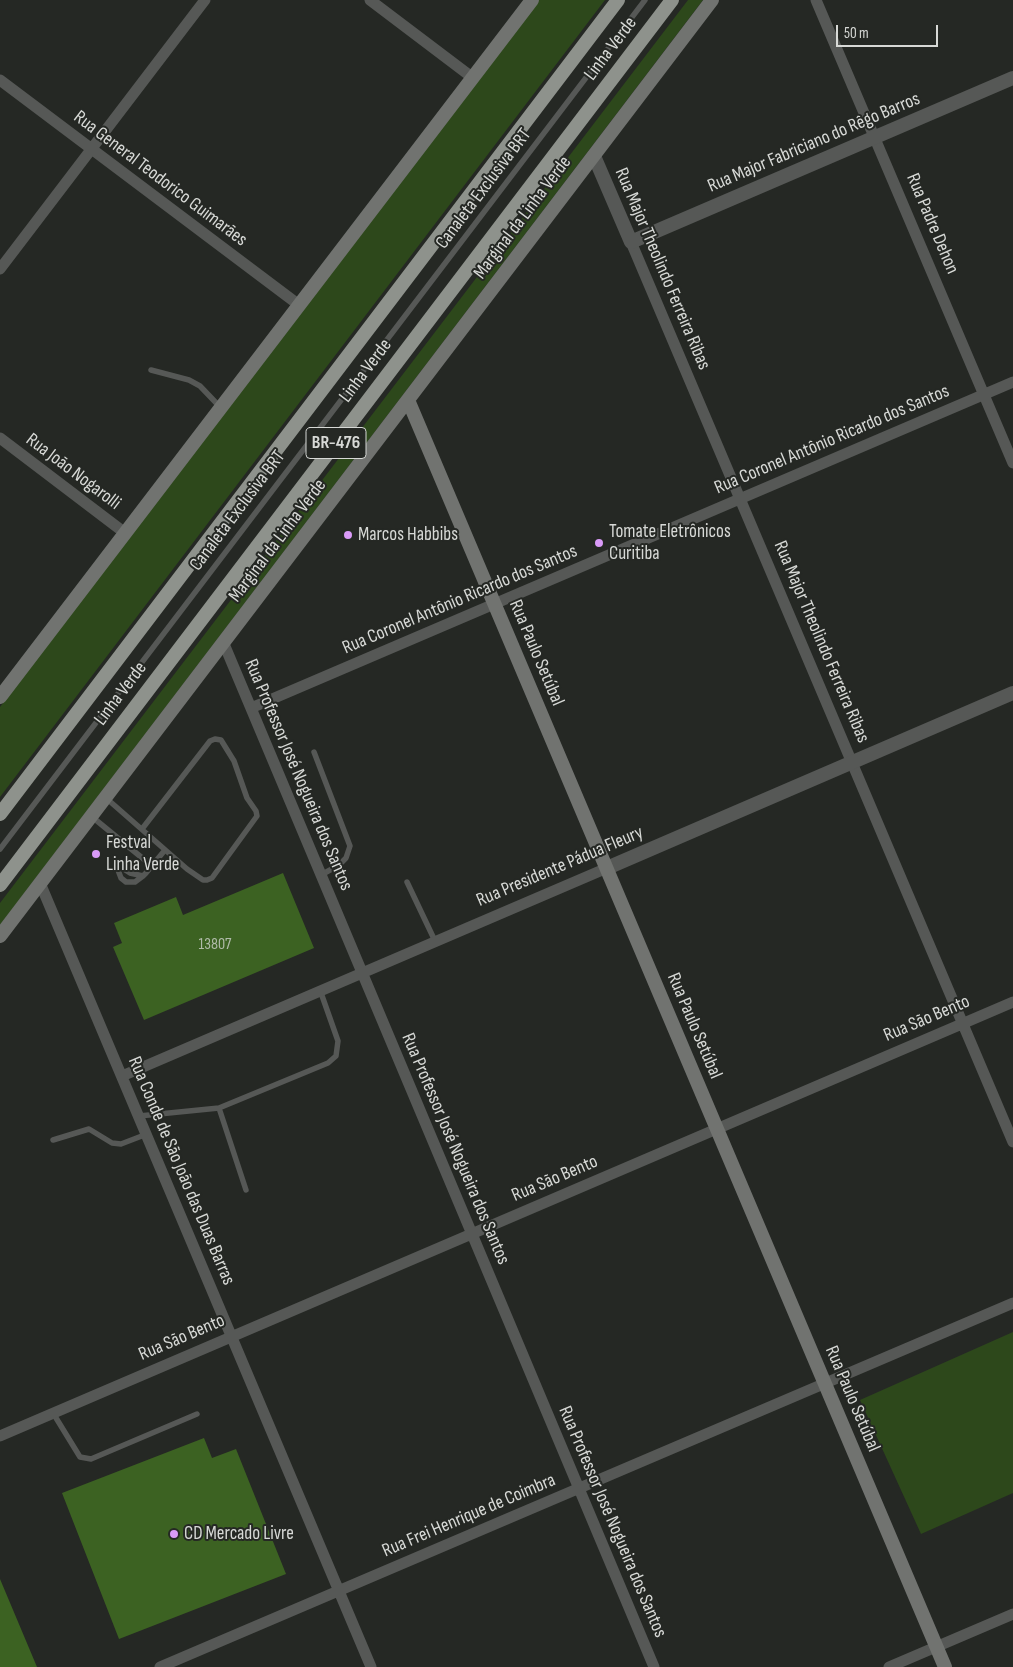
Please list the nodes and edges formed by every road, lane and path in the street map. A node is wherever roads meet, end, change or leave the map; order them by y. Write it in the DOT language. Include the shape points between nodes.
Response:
graph roads {
  1 [pos="205,0"];
  2 [pos="370,0"];
  3 [pos="532,0"];
  4 [pos="618,0"];
  5 [pos="646,0"];
  6 [pos="672,0"];
  7 [pos="712,0"];
  8 [pos="816,0"];
  9 [pos="473,78"];
  10 [pos="1013,78"];
  11 [pos="0,80"];
  12 [pos="876,137"];
  13 [pos="91,149"];
  14 [pos="594,156"];
  15 [pos="631,242"];
  16 [pos="0,269"];
  17 [pos="299,305"];
  18 [pos="151,370"];
  19 [pos="1013,382"];
  20 [pos="984,394"];
  21 [pos="408,400"];
  22 [pos="221,408"];
  23 [pos="0,438"];
  24 [pos="1013,463"];
  25 [pos="740,499"];
  26 [pos="125,533"];
  27 [pos="495,604"];
  28 [pos="224,644"];
  29 [pos="1013,693"];
  30 [pos="0,697"];
  31 [pos="251,708"];
  32 [pos="314,752"];
  33 [pos="852,762"];
  34 [pos="105,798"];
  35 [pos="0,814"];
  36 [pos="91,816"];
  37 [pos="142,829"];
  38 [pos="0,849"];
  39 [pos="165,850"];
  40 [pos="152,866"];
  41 [pos="607,868"];
  42 [pos="321,875"];
  43 [pos="143,876"];
  44 [pos="407,882"];
  45 [pos="40,883"];
  46 [pos="0,885"];
  47 [pos="0,936"];
  48 [pos="435,941"];
  49 [pos="362,972"];
  50 [pos="320,990"];
  51 [pos="1013,1002"];
  52 [pos="962,1023"];
  53 [pos="122,1076"];
  54 [pos="219,1108"];
  55 [pos="139,1116"];
  56 [pos="717,1128"];
  57 [pos="147,1134"];
  58 [pos="53,1140"];
  59 [pos="1013,1142"];
  60 [pos="246,1190"];
  61 [pos="472,1234"];
  62 [pos="1013,1303"];
  63 [pos="232,1336"];
  64 [pos="825,1383"];
  65 [pos="53,1413"];
  66 [pos="197,1414"];
  67 [pos="0,1436"];
  68 [pos="579,1488"];
  69 [pos="338,1591"];
  70 [pos="1013,1614"];
  71 [pos="936,1647"];
  72 [pos="160,1667"];
  73 [pos="371,1667"];
  74 [pos="654,1667"];
  75 [pos="889,1667"];
  76 [pos="945,1667"];
  1 -- 13 [label="street"];
  2 -- 9 [label="street"];
  3 -- 9 [label="main road"];
  4 -- 35 [label="highway, Linha Verde / BR-476"];
  5 -- 38 [label="lane, Canaleta Exclusiva BRT"];
  6 -- 46 [label="highway, Linha Verde / BR-476"];
  7 -- 14 [label="main road, Marginal da Linha Verde"];
  8 -- 12 [label="street, Rua Padre Dehon"];
  9 -- 17 [label="main road"];
  10 -- 12 [label="street, Rua Major Fabriciano do Rêgo Barros"];
  11 -- 13 [label="street, Rua General Teodorico Guimarães"];
  12 -- 15 [label="street, Rua Major Fabriciano do Rêgo Barros"];
  12 -- 20 [label="street, Rua Padre Dehon"];
  13 -- 16 [label="street"];
  13 -- 17 [label="street, Rua General Teodorico Guimarães"];
  14 -- 15 [label="street, Rua Major Theolindo Ferreira Ribas"];
  14 -- 21 [label="main road, Marginal da Linha Verde"];
  15 -- 25 [label="street, Rua Major Theolindo Ferreira Ribas"];
  17 -- 22 [label="main road"];
  18 -- 22 [label="lane" via="189,380 200,386"];
  19 -- 20 [label="street, Rua Coronel Antônio Ricardo dos Santos"];
  20 -- 24 [label="street, Rua Padre Dehon"];
  20 -- 25 [label="street, Rua Coronel Antônio Ricardo dos Santos"];
  21 -- 27 [label="main road, Rua Paulo Setúbal"];
  21 -- 28 [label="main road, Marginal da Linha Verde"];
  22 -- 26 [label="main road"];
  23 -- 26 [label="street, Rua João Nogarolli"];
  25 -- 27 [label="street, Rua Coronel Antônio Ricardo dos Santos"];
  25 -- 33 [label="street, Rua Major Theolindo Ferreira Ribas"];
  26 -- 30 [label="main road"];
  27 -- 31 [label="street, Rua Coronel Antônio Ricardo dos Santos"];
  27 -- 41 [label="main road, Rua Paulo Setúbal"];
  28 -- 31 [label="street, Rua Professor José Nogueira dos Santos"];
  28 -- 34 [label="main road, Marginal da Linha Verde"];
  29 -- 33 [label="street, Rua Presidente Pádua Fleury"];
  31 -- 42 [label="street, Rua Professor José Nogueira dos Santos"];
  32 -- 42 [label="lane" via="350,846 346,858 339,865"];
  33 -- 41 [label="street, Rua Presidente Pádua Fleury"];
  33 -- 52 [label="street, Rua Major Theolindo Ferreira Ribas"];
  34 -- 36 [label="main road, Marginal da Linha Verde"];
  34 -- 37 [label="lane"];
  36 -- 40 [label="lane"];
  36 -- 45 [label="main road, Marginal da Linha Verde"];
  37 -- 39 [label="lane"];
  37 -- 39 [label="lane" via="210,741 220,740 234,761 247,798 256,811 254,821 212,878 207,880 187,869"];
  39 -- 40 [label="lane"];
  40 -- 43 [label="lane"];
  41 -- 48 [label="street, Rua Presidente Pádua Fleury"];
  41 -- 56 [label="main road, Rua Paulo Setúbal"];
  42 -- 49 [label="street, Rua Professor José Nogueira dos Santos"];
  44 -- 48 [label="lane"];
  45 -- 47 [label="main road, Marginal da Linha Verde"];
  45 -- 53 [label="street, Rua Conde de São João das Duas Barras"];
  48 -- 49 [label="street, Rua Presidente Pádua Fleury"];
  49 -- 50 [label="street, Rua Presidente Pádua Fleury"];
  49 -- 61 [label="street, Rua Professor José Nogueira dos Santos"];
  50 -- 53 [label="street, Rua Presidente Pádua Fleury"];
  50 -- 54 [label="lane" via="338,1041 336,1056 328,1063"];
  51 -- 52 [label="street, Rua São Bento"];
  52 -- 56 [label="street, Rua São Bento"];
  52 -- 59 [label="street, Rua Major Theolindo Ferreira Ribas"];
  53 -- 55 [label="street, Rua Conde de São João das Duas Barras"];
  54 -- 55 [label="lane"];
  54 -- 60 [label="lane"];
  55 -- 57 [label="street, Rua Conde de São João das Duas Barras"];
  56 -- 61 [label="street, Rua São Bento"];
  56 -- 64 [label="main road, Rua Paulo Setúbal"];
  57 -- 58 [label="lane" via="121,1144 112,1143 88,1129"];
  57 -- 63 [label="street, Rua Conde de São João das Duas Barras"];
  61 -- 63 [label="street, Rua São Bento"];
  61 -- 68 [label="street, Rua Professor José Nogueira dos Santos"];
  62 -- 64 [label="street, Rua Frei Henrique de Coimbra"];
  63 -- 65 [label="street, Rua São Bento"];
  63 -- 69 [label="street, Rua Conde de São João das Duas Barras"];
  64 -- 68 [label="street, Rua Frei Henrique de Coimbra"];
  64 -- 71 [label="main road, Rua Paulo Setúbal"];
  65 -- 66 [label="lane" via="80,1457 91,1459"];
  65 -- 67 [label="street, Rua São Bento"];
  68 -- 69 [label="street, Rua Frei Henrique de Coimbra"];
  68 -- 74 [label="street, Rua Professor José Nogueira dos Santos"];
  69 -- 72 [label="street, Rua Frei Henrique de Coimbra"];
  69 -- 73 [label="street, Rua Conde de São João das Duas Barras"];
  70 -- 71 [label="street"];
  71 -- 75 [label="street"];
  71 -- 76 [label="main road, Rua Paulo Setúbal"];
}
